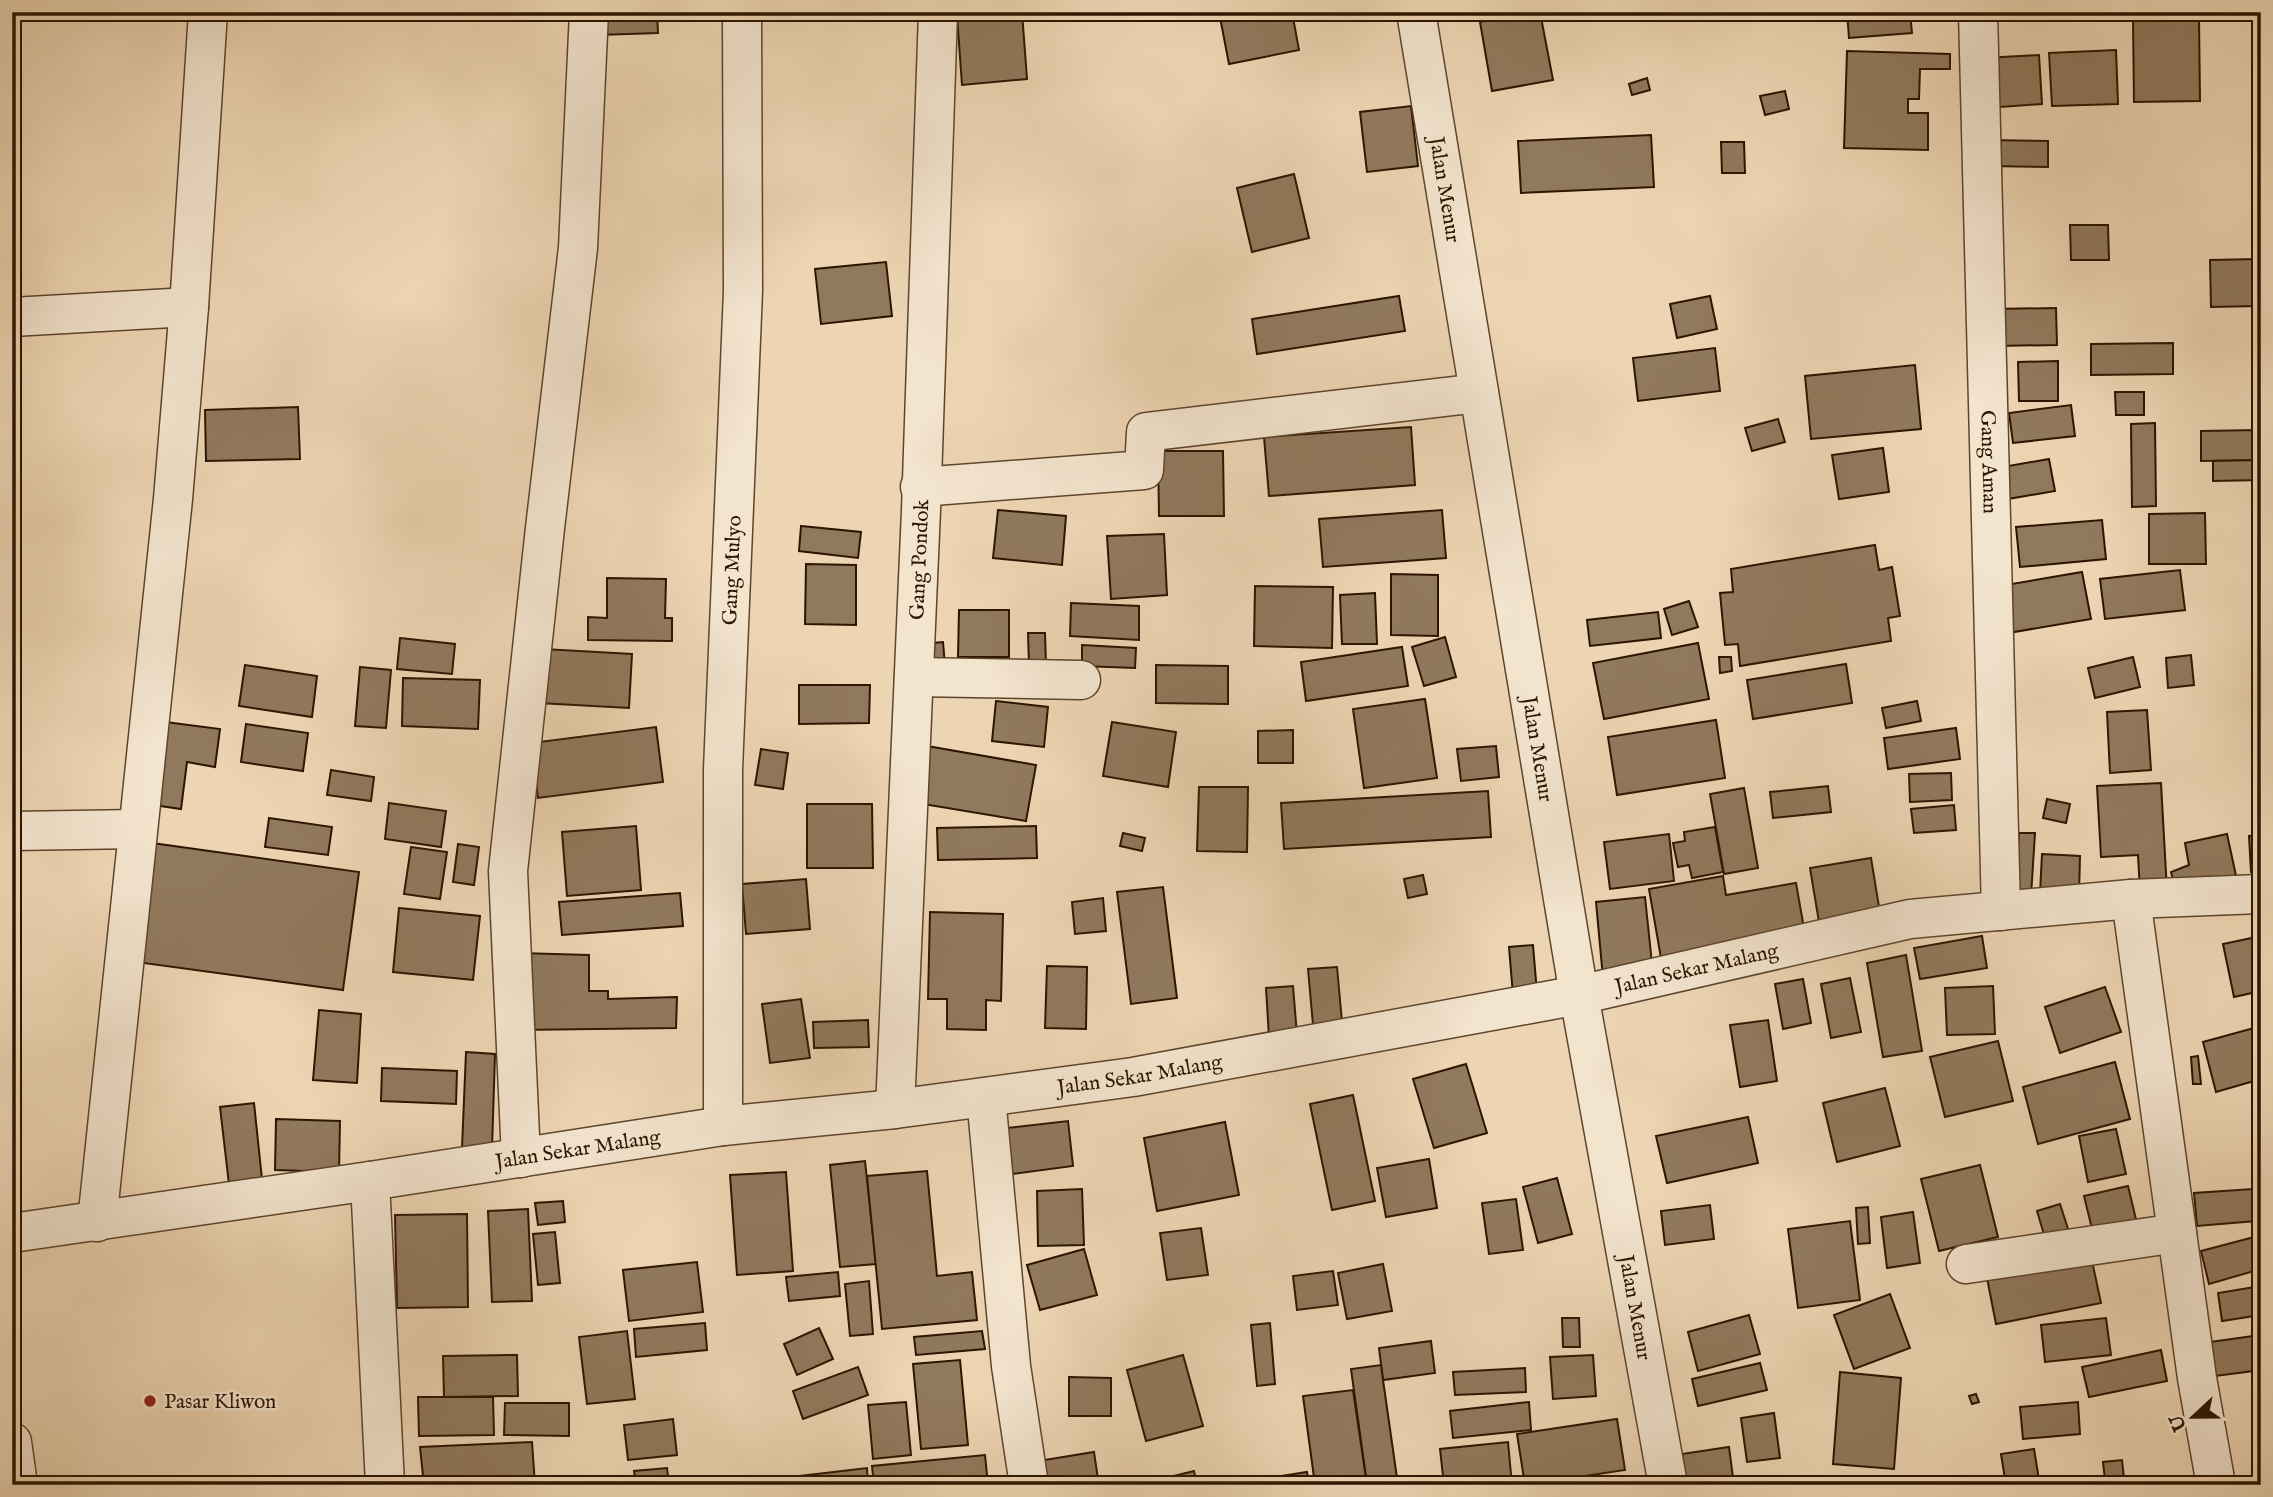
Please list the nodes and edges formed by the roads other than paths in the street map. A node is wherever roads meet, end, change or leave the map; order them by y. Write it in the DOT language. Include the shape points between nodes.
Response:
graph roads {
  1 [pos="208,12"];
  2 [pos="589,12"];
  3 [pos="742,12"];
  4 [pos="938,12"];
  5 [pos="1416,12"];
  6 [pos="1979,12"];
  7 [pos="189,307"];
  8 [pos="12,317"];
  9 [pos="1479,393"];
  10 [pos="920,487"];
  11 [pos="914,677"];
  12 [pos="1081,680"];
  13 [pos="138,829"];
  14 [pos="12,831"];
  15 [pos="2261,894"];
  16 [pos="2131,899"];
  17 [pos="2001,911"];
  18 [pos="1579,995"];
  19 [pos="986,1097"];
  20 [pos="895,1109"];
  21 [pos="723,1126"];
  22 [pos="521,1158"];
  23 [pos="370,1181"];
  24 [pos="97,1222"];
  25 [pos="12,1233"];
  26 [pos="2177,1233"];
  27 [pos="1966,1264"];
  28 [pos="12,1443"];
  29 [pos="1660,1483"];
  30 [pos="18,1485"];
  31 [pos="385,1485"];
  32 [pos="1029,1485"];
  33 [pos="2216,1485"];
  1 -- 7 [label="street"];
  2 -- 22 [label="street" via="578,248 508,871"];
  3 -- 21 [label="street, Gang Mulyo" via="743,291 723,770"];
  4 -- 10 [label="street, Gang Pondok"];
  5 -- 9 [label="street, Jalan Menur"];
  6 -- 17 [label="street, Gang Aman"];
  7 -- 8 [label="street"];
  7 -- 13 [label="street"];
  9 -- 10 [label="street" via="1146,432 1144,470"];
  9 -- 18 [label="street, Jalan Menur"];
  10 -- 11 [label="street, Gang Pondok"];
  11 -- 12 [label="street"];
  11 -- 20 [label="street, Gang Pondok"];
  13 -- 14 [label="street"];
  13 -- 24 [label="street"];
  15 -- 16 [label="street, Jalan Sekar Malang"];
  16 -- 17 [label="street, Jalan Sekar Malang"];
  16 -- 26 [label="street"];
  17 -- 18 [label="street, Jalan Sekar Malang" via="1910,919"];
  18 -- 19 [label="street, Jalan Sekar Malang" via="1133,1077"];
  18 -- 29 [label="street, Jalan Menur"];
  19 -- 20 [label="street, Jalan Sekar Malang"];
  19 -- 32 [label="street" via="1011,1366"];
  20 -- 21 [label="street, Jalan Sekar Malang"];
  21 -- 22 [label="street, Jalan Sekar Malang"];
  22 -- 23 [label="street, Jalan Sekar Malang"];
  23 -- 24 [label="street, Jalan Sekar Malang"];
  23 -- 31 [label="street"];
  24 -- 25 [label="street, Jalan Sekar Malang"];
  26 -- 27 [label="street"];
  26 -- 33 [label="street"];
  28 -- 30 [label="street"];
}
